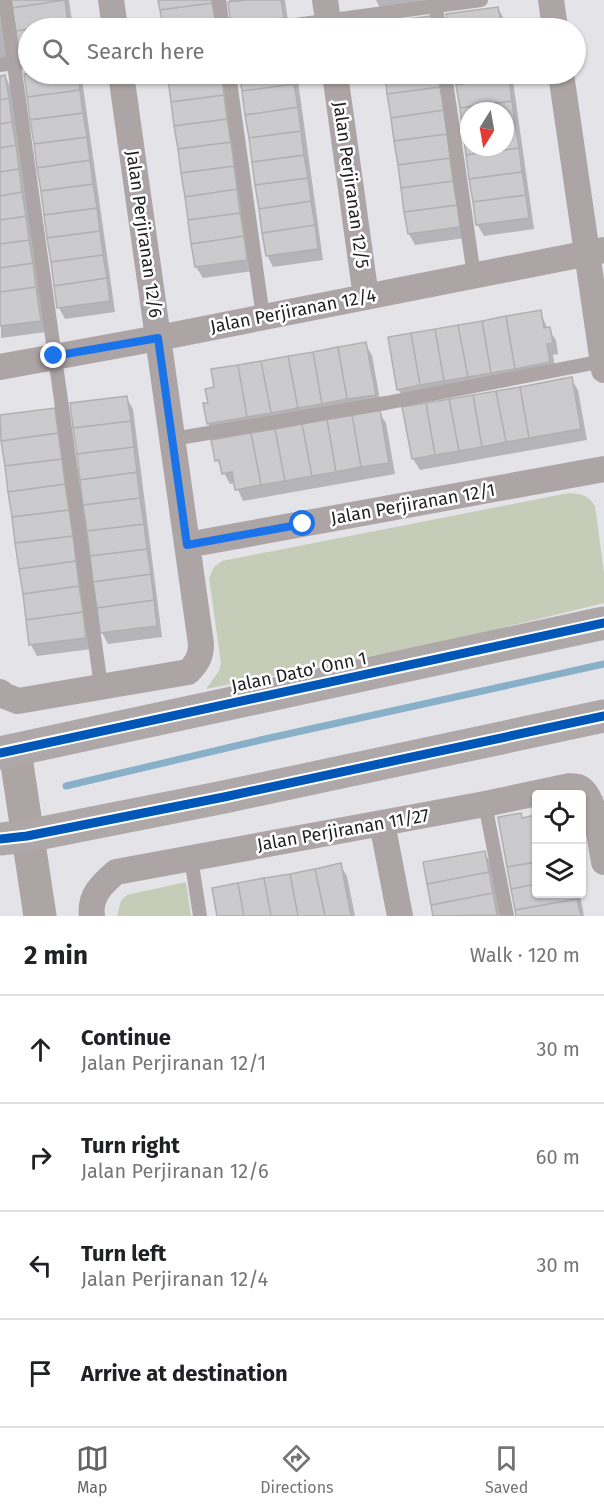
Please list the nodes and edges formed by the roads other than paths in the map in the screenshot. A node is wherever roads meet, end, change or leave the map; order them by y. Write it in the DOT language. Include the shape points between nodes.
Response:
graph roads {
  1 [pos="5,0"];
  2 [pos="111,0"];
  3 [pos="219,0"];
  4 [pos="481,0"];
  5 [pos="551,0"];
  6 [pos="436,3"];
  7 [pos="327,16"];
  8 [pos="114,18"];
  9 [pos="222,18"];
  10 [pos="438,18"];
  11 [pos="554,18"];
  12 [pos="7,64"];
  13 [pos="123,84"];
  14 [pos="230,84"];
  15 [pos="336,84"];
  16 [pos="447,84"];
  17 [pos="563,84"];
  18 [pos="595,252"];
  19 [pos="474,276"];
  20 [pos="366,297"];
  21 [pos="263,317"];
  22 [pos="158,338"];
  23 [pos="54,356"];
  24 [pos="603,365"];
  25 [pos="0,367"];
  26 [pos="173,439"];
  27 [pos="604,469"];
  28 [pos="187,545"];
  29 [pos="604,623"];
  30 [pos="100,686"];
  31 [pos="0,692"];
  32 [pos="604,716"];
  33 [pos="8,752"];
  34 [pos="485,804"];
  35 [pos="382,823"];
  36 [pos="14,838"];
  37 [pos="191,858"];
  38 [pos="604,862"];
  39 [pos="40,916"];
  40 [pos="92,916"];
  41 [pos="200,916"];
  42 [pos="400,916"];
  43 [pos="507,916"];
  1 -- 12 [label="lane"];
  2 -- 8 [label="street"];
  3 -- 9 [label="lane"];
  4 -- 6 [label="lane"];
  5 -- 11 [label="street"];
  6 -- 7 [label="lane"];
  6 -- 10 [label="lane"];
  12 -- 23 [label="lane"];
  13 -- 22 [label="street, Jalan Perjiranan 12/6"];
  14 -- 21 [label="lane"];
  15 -- 20 [label="street, Jalan Perjiranan 12/5"];
  16 -- 19 [label="lane"];
  17 -- 18 [label="street"];
  18 -- 19 [label="street, Jalan Perjiranan 12/4"];
  18 -- 24 [label="street"];
  19 -- 20 [label="street, Jalan Perjiranan 12/4"];
  20 -- 21 [label="street, Jalan Perjiranan 12/4"];
  21 -- 22 [label="street, Jalan Perjiranan 12/4"];
  22 -- 23 [label="street, Jalan Perjiranan 12/4"];
  22 -- 26 [label="street, Jalan Perjiranan 12/6"];
  23 -- 25 [label="street, Jalan Perjiranan 12/4"];
  23 -- 30 [label="lane"];
  24 -- 26 [label="lane"];
  26 -- 28 [label="street, Jalan Perjiranan 12/6"];
  27 -- 28 [label="street, Jalan Perjiranan 12/1"];
  28 -- 30 [label="street, Jalan Perjiranan 12/6" via="201,644 197,663 188,672"];
  29 -- 33 [label="main road, Jalan Dato' Onn 1"];
  30 -- 31 [label="street" via="18,701"];
  32 -- 36 [label="main road"];
  33 -- 36 [label="main road"];
  34 -- 35 [label="street, Jalan Perjiranan 11/27"];
  34 -- 38 [label="street, Jalan Perjiranan 11/27" via="570,786 580,788 593,809"];
  34 -- 43 [label="lane"];
  35 -- 37 [label="street, Jalan Perjiranan 11/27"];
  35 -- 42 [label="street"];
  36 -- 39 [label="main road"];
  37 -- 40 [label="street, Jalan Perjiranan 11/27" via="116,872 101,885 91,908"];
  37 -- 41 [label="lane"];
}
